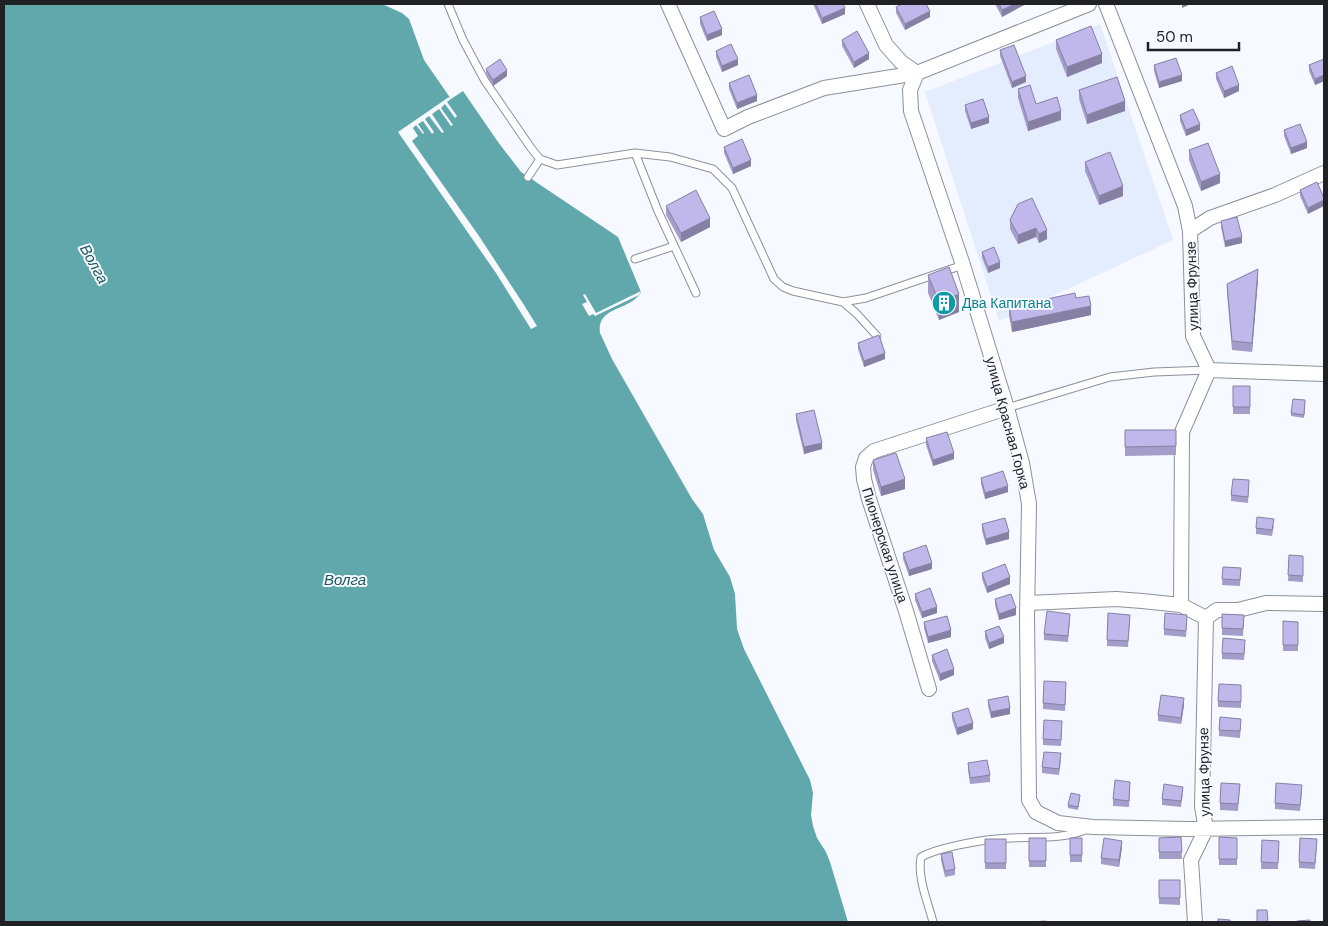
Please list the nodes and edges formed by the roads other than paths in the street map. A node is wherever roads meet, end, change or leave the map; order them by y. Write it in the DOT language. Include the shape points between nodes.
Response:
graph roads {
  1 [pos="448,4"];
  2 [pos="668,4"];
  3 [pos="868,4"];
  4 [pos="1089,4"];
  5 [pos="1106,4"];
  6 [pos="917,73"];
  7 [pos="635,153"];
  8 [pos="540,159"];
  9 [pos="1324,172"];
  10 [pos="528,177"];
  11 [pos="666,207"];
  12 [pos="658,211"];
  13 [pos="1190,231"];
  14 [pos="674,246"];
  15 [pos="636,259"];
  16 [pos="962,265"];
  17 [pos="696,293"];
  18 [pos="843,302"];
  19 [pos="877,336"];
  20 [pos="1209,370"];
  21 [pos="1324,374"];
  22 [pos="1007,408"];
  23 [pos="1028,603"];
  24 [pos="1324,604"];
  25 [pos="1181,605"];
  26 [pos="1206,618"];
  27 [pos="929,690"];
  28 [pos="1093,827"];
  29 [pos="1324,827"];
  30 [pos="1206,829"];
  31 [pos="934,922"];
  32 [pos="1195,922"];
  1 -- 8 [label="lane" via="485,81"];
  2 -- 6 [label="street" via="724,129 824,88"];
  3 -- 6 [label="street" via="886,45 901,62"];
  4 -- 6 [label="street"];
  5 -- 13 [label="street, улица Фрунзе" via="1184,206"];
  6 -- 16 [label="street, улица Красная Горка" via="910,90 911,111"];
  7 -- 8 [label="lane" via="557,165"];
  7 -- 12 [label="lane"];
  7 -- 18 [label="lane" via="670,157 713,169 732,188 774,279 793,291"];
  8 -- 10 [label="lane"];
  9 -- 13 [label="street" via="1275,195 1210,218"];
  11 -- 12 [label="lane"];
  12 -- 14 [label="lane"];
  13 -- 20 [label="street, улица Фрунзе" via="1193,336"];
  14 -- 15 [label="lane"];
  14 -- 17 [label="lane"];
  16 -- 18 [label="lane" via="866,298"];
  16 -- 22 [label="street, улица Красная Горка"];
  18 -- 19 [label="lane"];
  20 -- 21 [label="street"];
  20 -- 22 [label="lane" via="1110,378"];
  20 -- 25 [label="street" via="1182,432"];
  22 -- 23 [label="street, улица Красная Горка" via="1029,504"];
  22 -- 27 [label="street, Пионерская улица" via="874,451 866,458 863,467 869,498"];
  23 -- 25 [label="street" via="1116,599"];
  23 -- 28 [label="street, улица Красная Горка" via="1029,800 1036,812 1058,823"];
  24 -- 26 [label="street" via="1266,602 1238,610 1217,610"];
  25 -- 26 [label="street"];
  26 -- 30 [label="street, улица Фрунзе" via="1202,808"];
  28 -- 30 [label="street, улица Красная Горка"];
  28 -- 31 [label="lane" via="1072,836 996,839 931,851 921,857 919,866"];
  29 -- 30 [label="street, улица Красная Горка"];
  30 -- 32 [label="street, улица Фрунзе" via="1191,860"];
}
